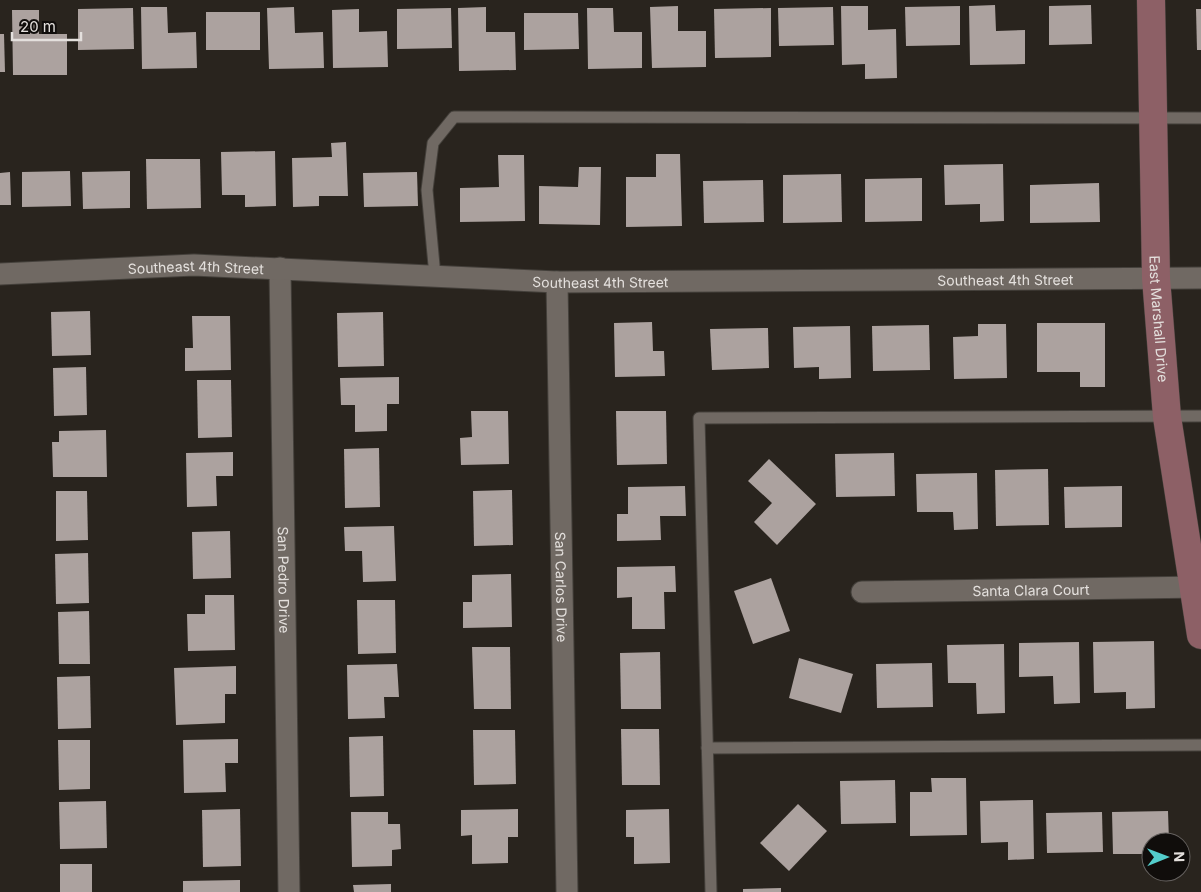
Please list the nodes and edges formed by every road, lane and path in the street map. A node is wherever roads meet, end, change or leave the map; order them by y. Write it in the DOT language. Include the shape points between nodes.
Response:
graph roads {
  1 [pos="1151,0"];
  2 [pos="1153,118"];
  3 [pos="1201,118"];
  4 [pos="280,268"];
  5 [pos="0,274"];
  6 [pos="435,276"];
  7 [pos="1156,278"];
  8 [pos="1201,278"];
  9 [pos="557,282"];
  10 [pos="1201,416"];
  11 [pos="1167,417"];
  12 [pos="1197,587"];
  13 [pos="862,592"];
  14 [pos="1201,635"];
  15 [pos="1201,745"];
  16 [pos="708,748"];
  17 [pos="289,892"];
  18 [pos="566,892"];
  19 [pos="711,892"];
  1 -- 2 [label="main road, East Marshall Drive"];
  2 -- 3 [label="lane"];
  2 -- 6 [label="lane" via="454,118 433,143 427,190"];
  2 -- 7 [label="main road, East Marshall Drive"];
  4 -- 5 [label="street, Southeast 4th Street" via="194,265"];
  4 -- 6 [label="street, Southeast 4th Street"];
  4 -- 17 [label="street, San Pedro Drive"];
  6 -- 9 [label="street, Southeast 4th Street"];
  7 -- 8 [label="street, Southeast 4th Street"];
  7 -- 9 [label="street, Southeast 4th Street"];
  7 -- 11 [label="main road, East Marshall Drive"];
  9 -- 18 [label="street, San Carlos Drive"];
  10 -- 11 [label="lane"];
  11 -- 12 [label="main road, East Marshall Drive"];
  11 -- 16 [label="lane" via="699,418"];
  12 -- 13 [label="street, Santa Clara Court"];
  12 -- 14 [label="main road, East Marshall Drive"];
  15 -- 16 [label="lane"];
  16 -- 19 [label="lane"];
}
